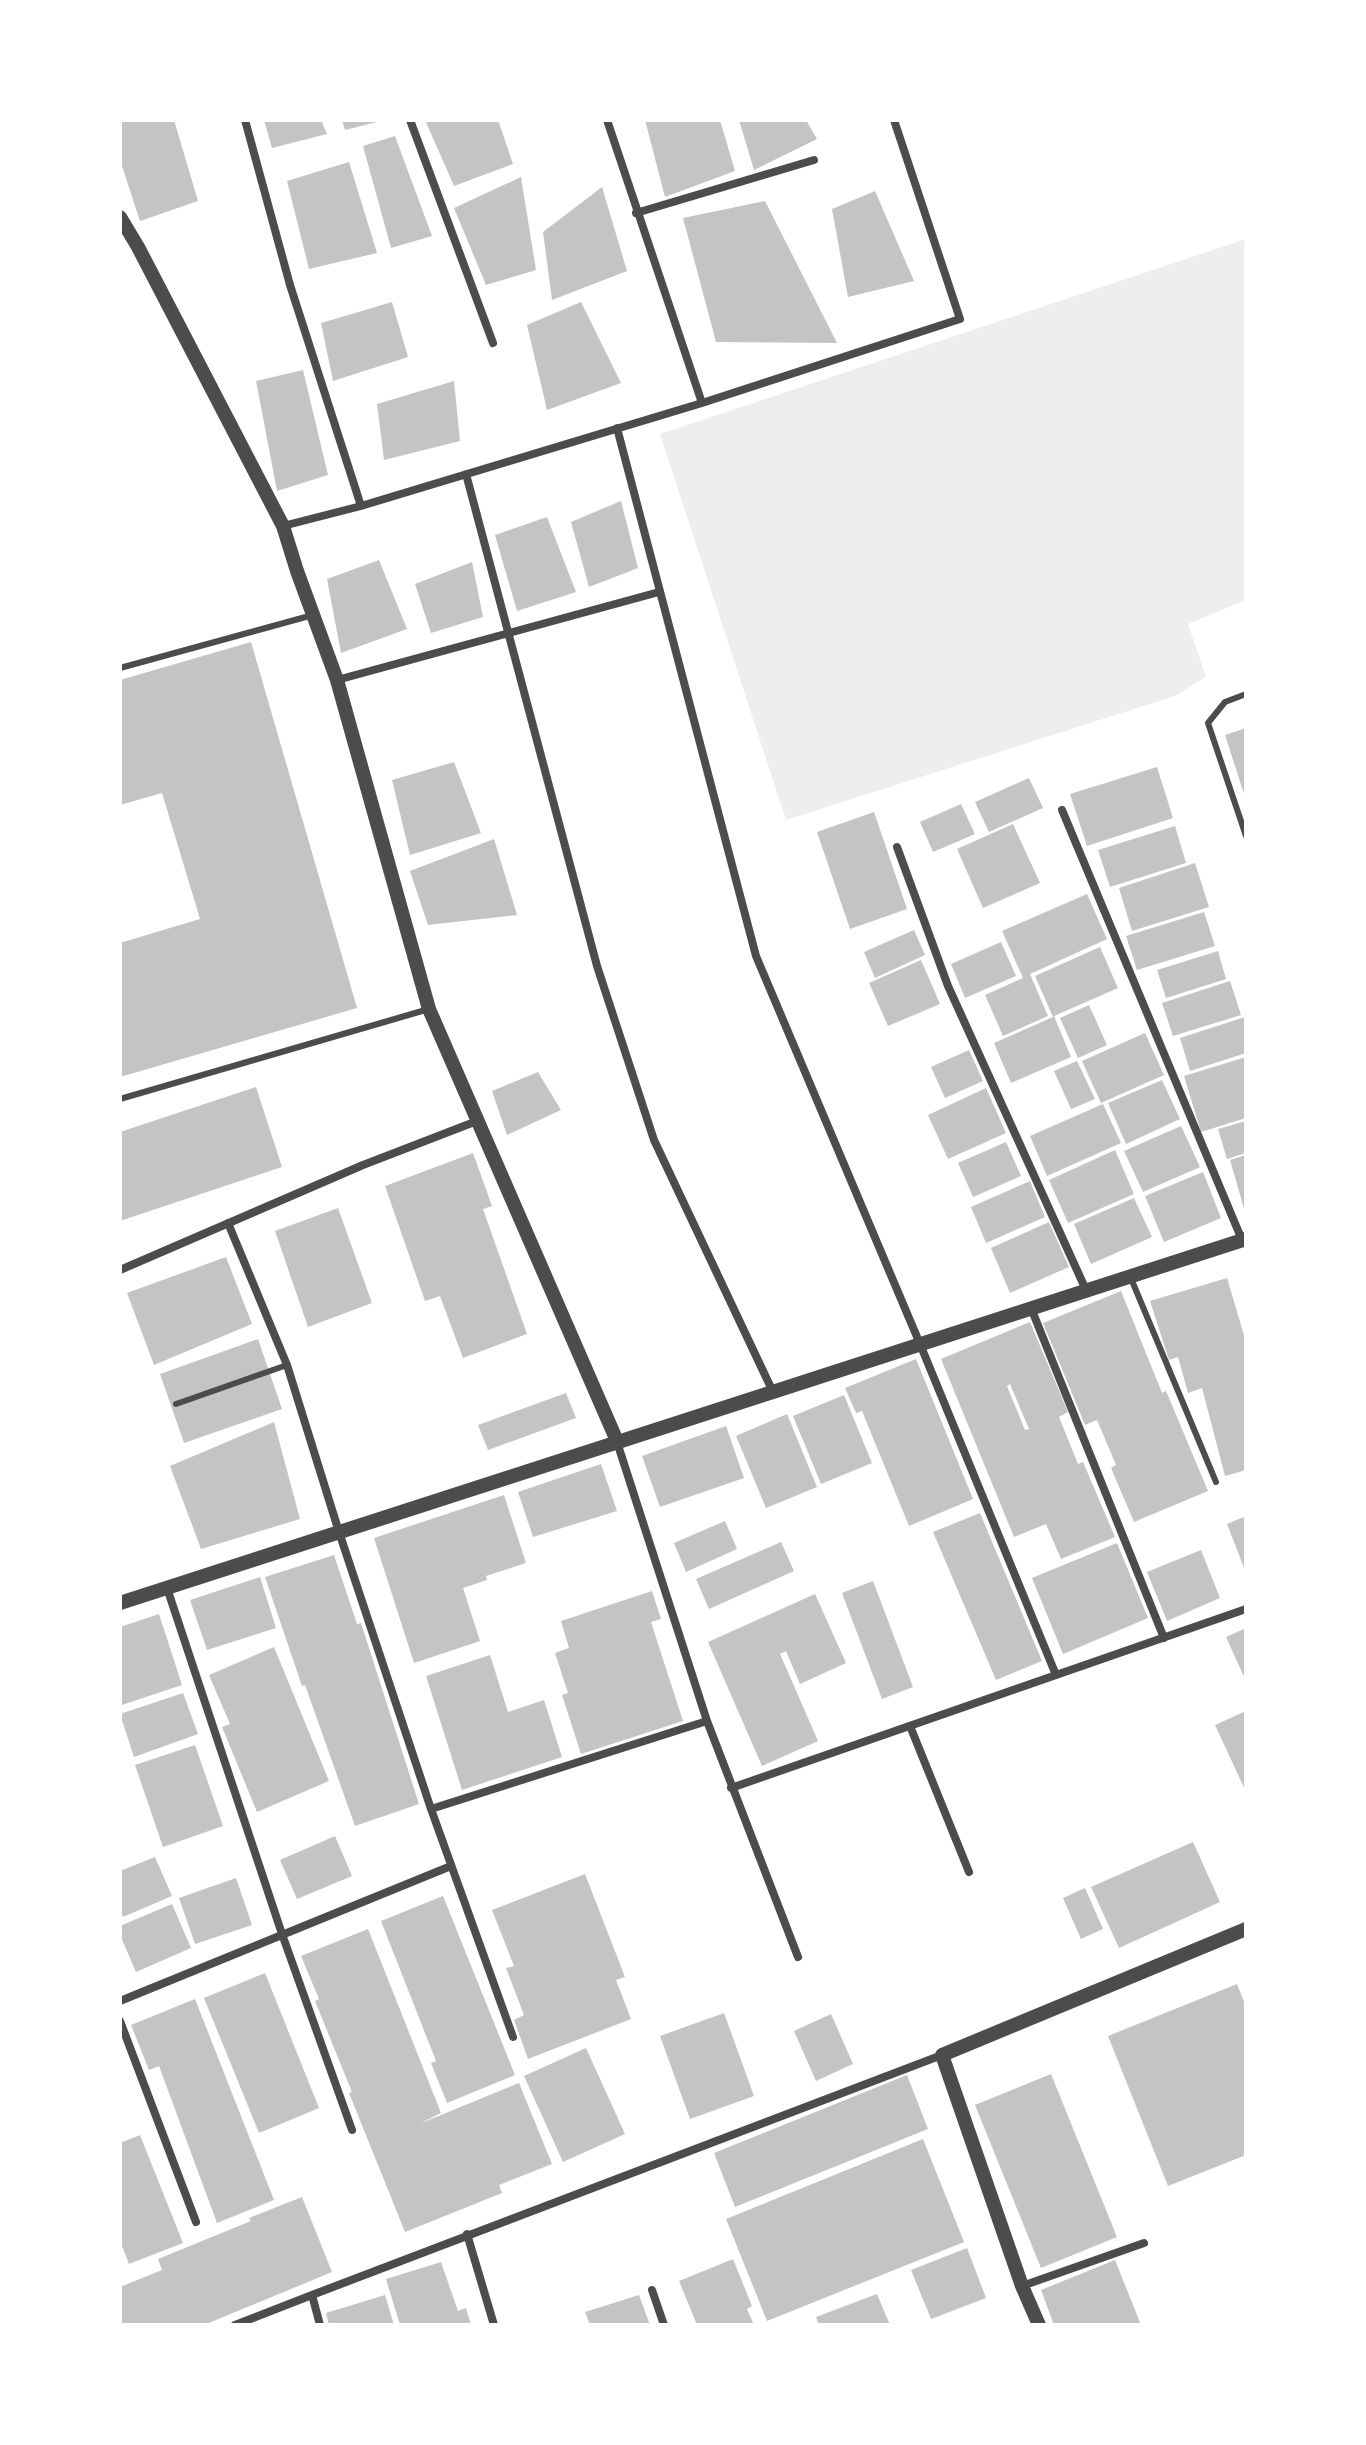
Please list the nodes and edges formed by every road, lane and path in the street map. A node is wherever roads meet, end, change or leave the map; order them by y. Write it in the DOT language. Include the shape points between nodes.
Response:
graph roads {
  1 [pos="245,120"];
  2 [pos="410,120"];
  3 [pos="607,120"];
  4 [pos="894,120"];
  5 [pos="814,160"];
  6 [pos="636,213"];
  7 [pos="120,218"];
  8 [pos="493,343"];
  9 [pos="702,403"];
  10 [pos="617,428"];
  11 [pos="466,474"];
  12 [pos="361,506"];
  13 [pos="283,526"];
  14 [pos="659,592"];
  15 [pos="313,615"];
  16 [pos="508,635"];
  17 [pos="120,668"];
  18 [pos="337,680"];
  19 [pos="1246,694"];
  20 [pos="1062,810"];
  21 [pos="1246,836"];
  22 [pos="897,847"];
  23 [pos="429,1009"];
  24 [pos="120,1099"];
  25 [pos="477,1121"];
  26 [pos="228,1223"];
  27 [pos="1244,1239"];
  28 [pos="120,1270"];
  29 [pos="1130,1276"];
  30 [pos="1086,1290"];
  31 [pos="1031,1308"];
  32 [pos="920,1344"];
  33 [pos="287,1365"];
  34 [pos="773,1392"];
  35 [pos="176,1404"];
  36 [pos="617,1441"];
  37 [pos="1216,1482"];
  38 [pos="339,1532"];
  39 [pos="167,1588"];
  40 [pos="120,1603"];
  41 [pos="1246,1609"];
  42 [pos="1164,1638"];
  43 [pos="1056,1675"];
  44 [pos="707,1721"];
  45 [pos="910,1726"];
  46 [pos="731,1788"];
  47 [pos="431,1809"];
  48 [pos="451,1866"];
  49 [pos="969,1872"];
  50 [pos="1246,1929"];
  51 [pos="282,1934"];
  52 [pos="798,1957"];
  53 [pos="120,2001"];
  54 [pos="120,2021"];
  55 [pos="513,2037"];
  56 [pos="942,2055"];
  57 [pos="352,2130"];
  58 [pos="196,2222"];
  59 [pos="467,2234"];
  60 [pos="1144,2243"];
  61 [pos="1022,2286"];
  62 [pos="652,2290"];
  63 [pos="312,2295"];
  64 [pos="235,2325"];
  65 [pos="320,2325"];
  66 [pos="494,2325"];
  67 [pos="664,2325"];
  68 [pos="1039,2325"];
  1 -- 12 [label="street" via="290,285"];
  2 -- 8 [label="street"];
  3 -- 6 [label="street"];
  4 -- 9 [label="street" via="960,319"];
  5 -- 6 [label="street"];
  6 -- 9 [label="street"];
  7 -- 13 [label="street"];
  9 -- 10 [label="street"];
  10 -- 11 [label="street"];
  10 -- 14 [label="street"];
  11 -- 12 [label="street"];
  11 -- 16 [label="street"];
  12 -- 13 [label="street"];
  13 -- 15 [label="street"];
  14 -- 16 [label="street"];
  14 -- 32 [label="street" via="756,956"];
  15 -- 17 [label="lane"];
  15 -- 18 [label="street"];
  16 -- 18 [label="street"];
  16 -- 34 [label="street" via="597,966 654,1140"];
  18 -- 23 [label="street"];
  19 -- 21 [label="lane" via="1225,702 1208,723"];
  20 -- 27 [label="street"];
  22 -- 30 [label="street" via="948,986"];
  23 -- 24 [label="lane"];
  23 -- 25 [label="street"];
  25 -- 26 [label="street"];
  25 -- 36 [label="street"];
  26 -- 28 [label="street"];
  26 -- 33 [label="street"];
  27 -- 29 [label="street"];
  29 -- 30 [label="street"];
  29 -- 37 [label="lane"];
  30 -- 31 [label="street"];
  31 -- 32 [label="street"];
  31 -- 42 [label="street"];
  32 -- 34 [label="street"];
  32 -- 43 [label="street"];
  33 -- 35 [label="lane"];
  33 -- 38 [label="street"];
  34 -- 36 [label="street"];
  36 -- 38 [label="street"];
  36 -- 44 [label="street"];
  38 -- 39 [label="street"];
  38 -- 47 [label="street"];
  39 -- 40 [label="street"];
  39 -- 51 [label="street"];
  41 -- 42 [label="street"];
  42 -- 43 [label="street"];
  43 -- 45 [label="street"];
  44 -- 46 [label="street"];
  44 -- 47 [label="street"];
  45 -- 46 [label="street"];
  45 -- 49 [label="street"];
  46 -- 52 [label="street"];
  47 -- 48 [label="street"];
  48 -- 51 [label="street"];
  48 -- 55 [label="street"];
  50 -- 56 [label="street"];
  51 -- 53 [label="street"];
  51 -- 57 [label="street"];
  54 -- 58 [label="street"];
  56 -- 59 [label="street"];
  56 -- 61 [label="street"];
  59 -- 63 [label="street"];
  59 -- 66 [label="street"];
  60 -- 61 [label="street"];
  61 -- 68 [label="street"];
  62 -- 67 [label="street"];
  63 -- 64 [label="street"];
  63 -- 65 [label="street"];
}
